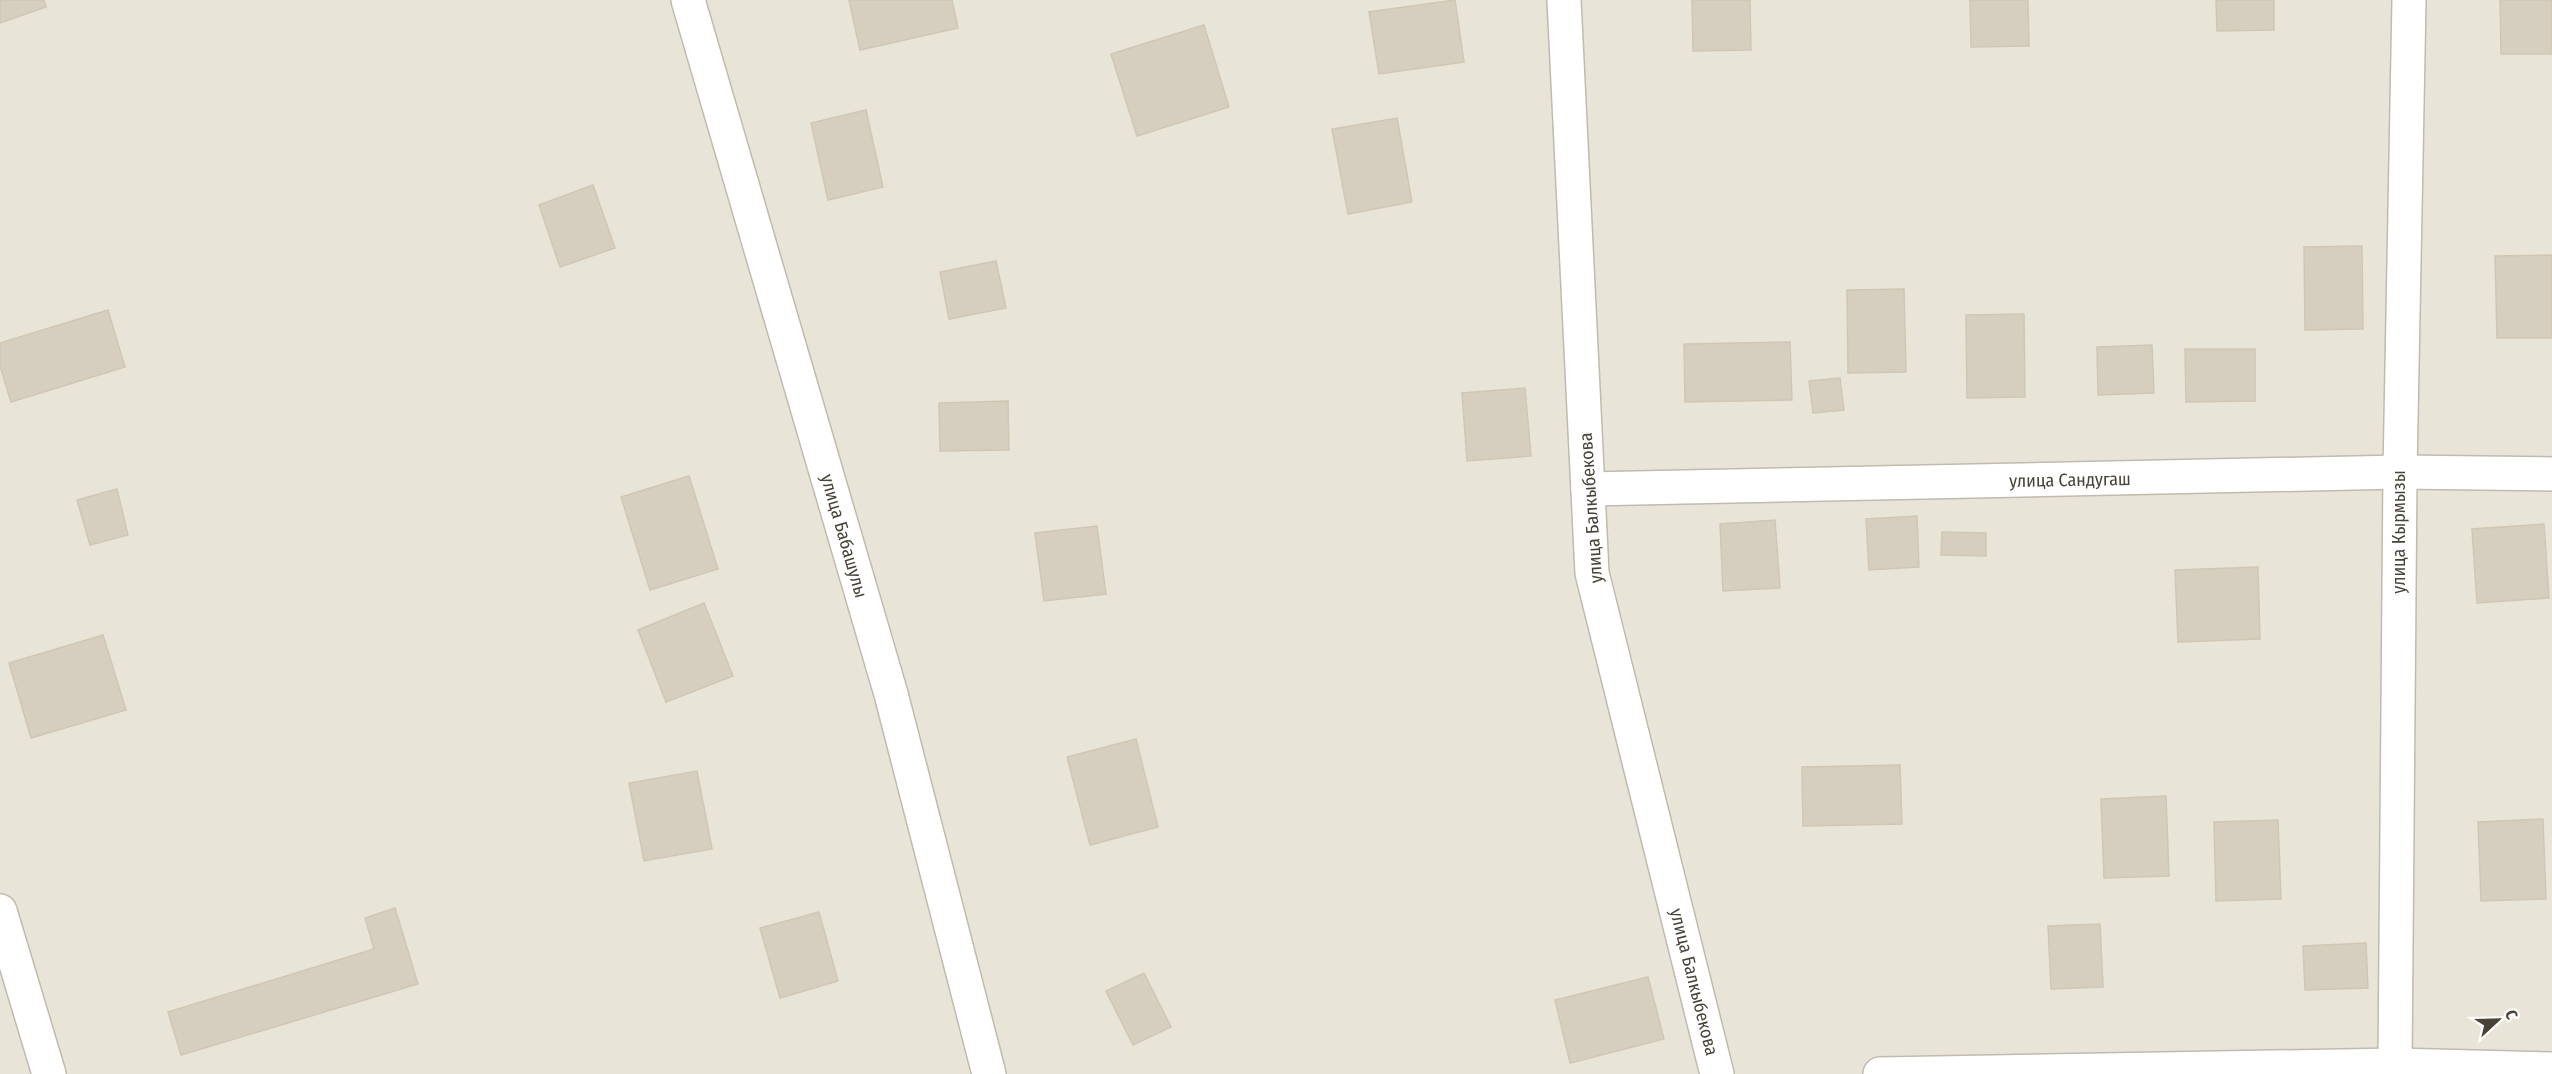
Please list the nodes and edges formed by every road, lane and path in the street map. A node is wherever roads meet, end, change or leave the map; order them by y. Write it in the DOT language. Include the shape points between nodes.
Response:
graph roads {
  1 [pos="688,0"];
  2 [pos="1564,0"];
  3 [pos="2409,0"];
  4 [pos="2400,472"];
  5 [pos="2552,474"];
  6 [pos="1588,489"];
  7 [pos="0,911"];
  8 [pos="2396,1065"];
  9 [pos="2552,1069"];
  10 [pos="49,1074"];
  11 [pos="989,1074"];
  12 [pos="1717,1074"];
  13 [pos="1880,1074"];
  1 -- 11 [label="street, улица Бабашулы" via="891,694"];
  2 -- 6 [label="street, улица Балкыбекова"];
  3 -- 4 [label="street, улица Кырмызы"];
  4 -- 5 [label="street, улица Сандугаш"];
  4 -- 6 [label="street, улица Сандугаш"];
  4 -- 8 [label="street, улица Кырмызы"];
  6 -- 12 [label="street, улица Балкыбекова" via="1592,573"];
  7 -- 10 [label="street"];
  8 -- 9 [label="street"];
  8 -- 13 [label="street"];
}
